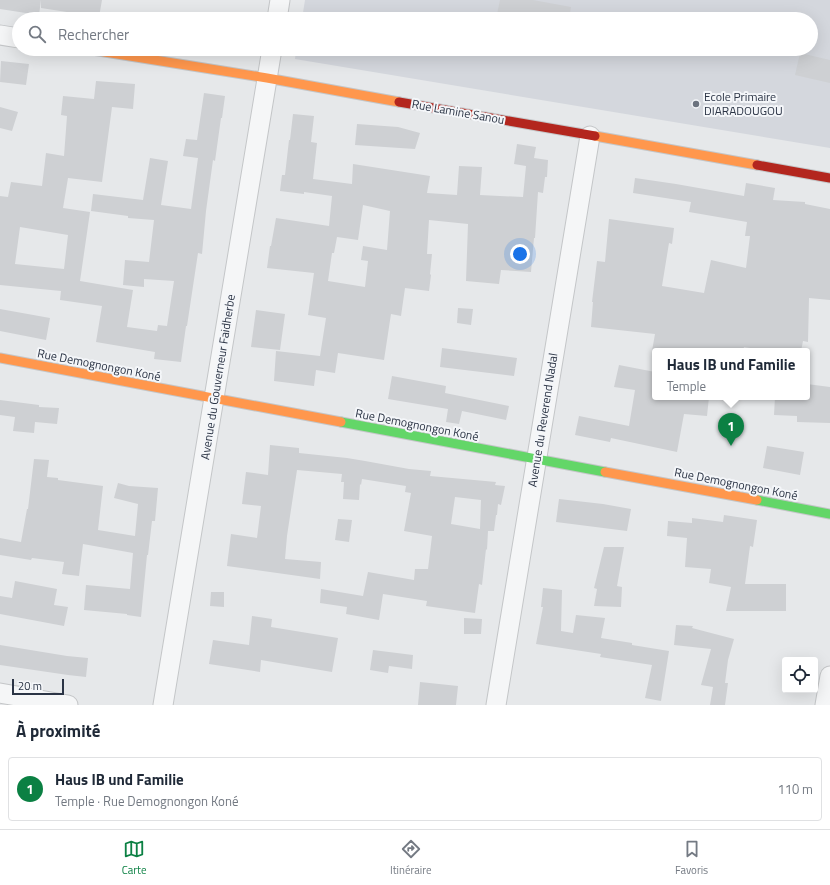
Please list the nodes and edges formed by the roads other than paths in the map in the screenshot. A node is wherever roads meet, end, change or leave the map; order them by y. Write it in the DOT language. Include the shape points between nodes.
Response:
graph roads {
  1 [pos="280,0"];
  2 [pos="278,12"];
  3 [pos="0,35"];
  4 [pos="12,37"];
  5 [pos="130,56"];
  6 [pos="271,56"];
  7 [pos="267,78"];
  8 [pos="590,136"];
  9 [pos="830,178"];
  10 [pos="0,358"];
  11 [pos="214,399"];
  12 [pos="536,459"];
  13 [pos="830,514"];
  14 [pos="830,676"];
  15 [pos="0,693"];
  16 [pos="68,705"];
  17 [pos="163,705"];
  18 [pos="496,705"];
  19 [pos="825,705"];
  1 -- 2 [label="street"];
  3 -- 4 [label="street"];
  5 -- 7 [label="street, Rue Lamine Sanou"];
  6 -- 7 [label="street, Avenue du Gouverneur Faidherbe"];
  7 -- 8 [label="street, Rue Lamine Sanou"];
  7 -- 11 [label="street, Avenue du Gouverneur Faidherbe"];
  8 -- 9 [label="street, Rue Lamine Sanou"];
  8 -- 12 [label="street, Avenue du Reverend Nadal"];
  10 -- 11 [label="street, Rue Demognongon Koné"];
  11 -- 12 [label="street, Rue Demognongon Koné"];
  11 -- 17 [label="street, Avenue du Gouverneur Faidherbe"];
  12 -- 13 [label="street, Rue Demognongon Koné"];
  12 -- 18 [label="street, Avenue du Reverend Nadal"];
  14 -- 19 [label="street"];
  15 -- 16 [label="street"];
}
